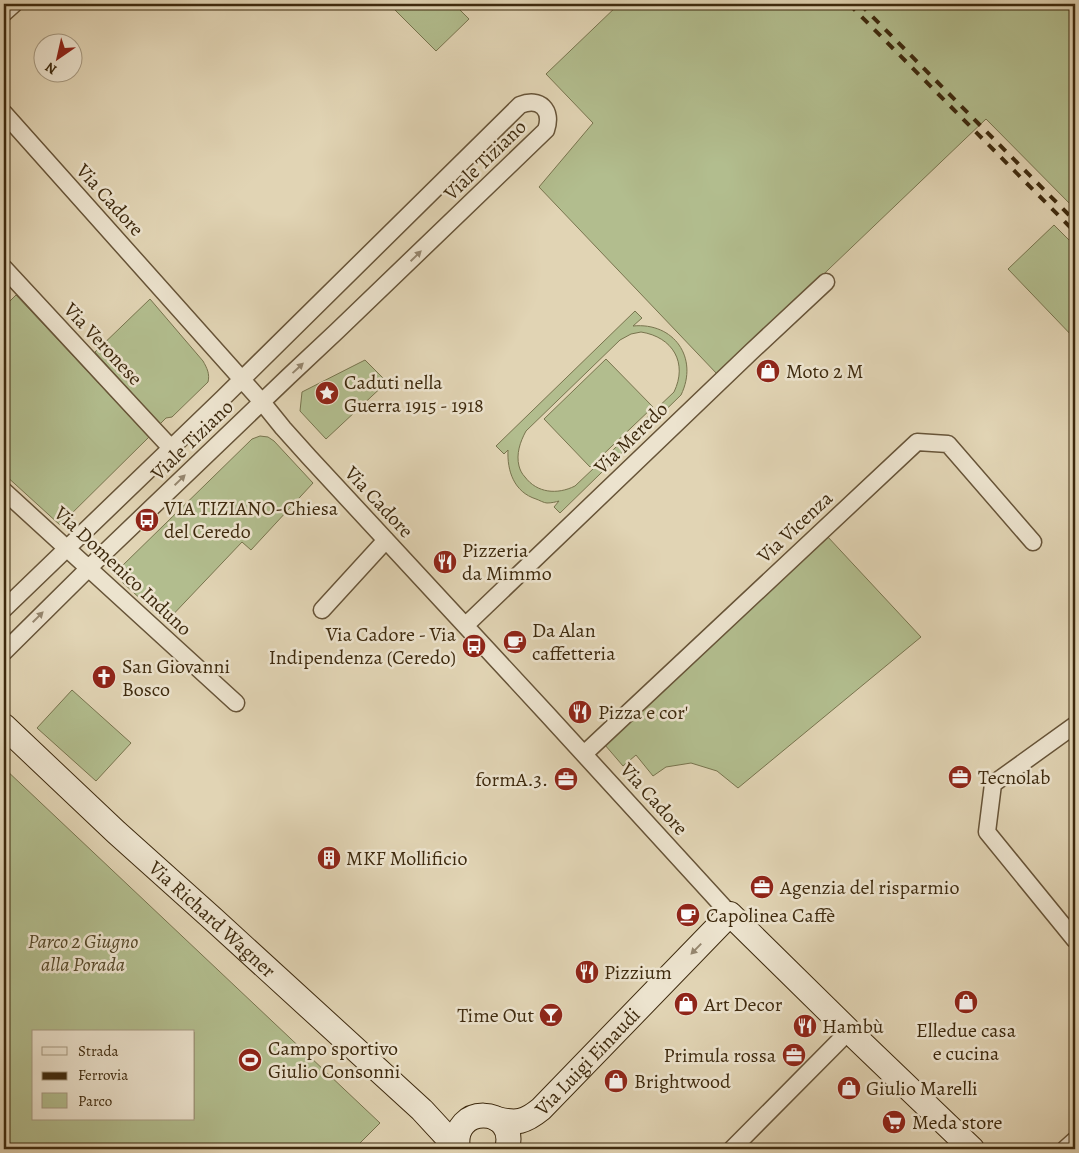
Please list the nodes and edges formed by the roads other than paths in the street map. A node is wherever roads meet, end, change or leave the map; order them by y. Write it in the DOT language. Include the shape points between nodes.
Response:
graph roads {
  1 [pos="14,4"];
  2 [pos="4,13"];
  3 [pos="4,113"];
  4 [pos="4,268"];
  5 [pos="826,282"];
  6 [pos="242,380"];
  7 [pos="262,402"];
  8 [pos="171,448"];
  9 [pos="4,491"];
  10 [pos="386,540"];
  11 [pos="1033,542"];
  12 [pos="67,549"];
  13 [pos="88,568"];
  14 [pos="4,609"];
  15 [pos="322,610"];
  16 [pos="466,625"];
  17 [pos="4,652"];
  18 [pos="236,703"];
  19 [pos="1075,725"];
  20 [pos="4,726"];
  21 [pos="584,754"];
  22 [pos="730,914"];
  23 [pos="1075,940"];
  24 [pos="849,1031"];
  25 [pos="422,1110"];
  26 [pos="486,1118"];
  27 [pos="1075,1140"];
  28 [pos="458,1149"];
  29 [pos="507,1149"];
  30 [pos="732,1149"];
  31 [pos="972,1149"];
  32 [pos="1065,1149"];
  1 -- 2 [label="street"];
  3 -- 6 [label="street, Via Cadore"];
  4 -- 8 [label="street, Via Veronese"];
  5 -- 16 [label="street, Via Meredo"];
  6 -- 7 [label="street, Via Cadore"];
  7 -- 6 [label="street, Viale Tiziano, one-way" via="546,130 549,123 546,109 531,102 520,105"];
  6 -- 8 [label="street, Viale Tiziano"];
  7 -- 10 [label="street, Via Cadore" via="282,428"];
  13 -- 7 [label="street, Viale Tiziano, one-way"];
  8 -- 12 [label="street, Viale Tiziano"];
  9 -- 12 [label="street, Via Domenico Induno"];
  10 -- 15 [label="street"];
  10 -- 16 [label="street, Via Cadore"];
  11 -- 21 [label="street, Via Vicenza" via="948,444 916,442"];
  12 -- 13 [label="street, Via Domenico Induno"];
  12 -- 14 [label="street, Viale Tiziano"];
  17 -- 13 [label="street, Viale Tiziano, one-way"];
  13 -- 18 [label="street, Via Domenico Induno"];
  16 -- 21 [label="street, Via Cadore"];
  19 -- 23 [label="street" via="994,784 987,832"];
  20 -- 25 [label="street, Via Richard Wagner"];
  21 -- 22 [label="street, Via Cadore"];
  22 -- 24 [label="street"];
  22 -- 26 [label="street, Via Luigi Einaudi, one-way" via="531,1117 513,1122"];
  24 -- 30 [label="street"];
  24 -- 31 [label="street"];
  25 -- 26 [label="street, Via Richard Wagner" via="446,1118"];
  25 -- 28 [label="street, Via Richard Wagner"];
  26 -- 28 [label="street" via="467,1121 460,1130"];
  26 -- 29 [label="street" via="508,1131"];
  27 -- 32 [label="street"];
}
